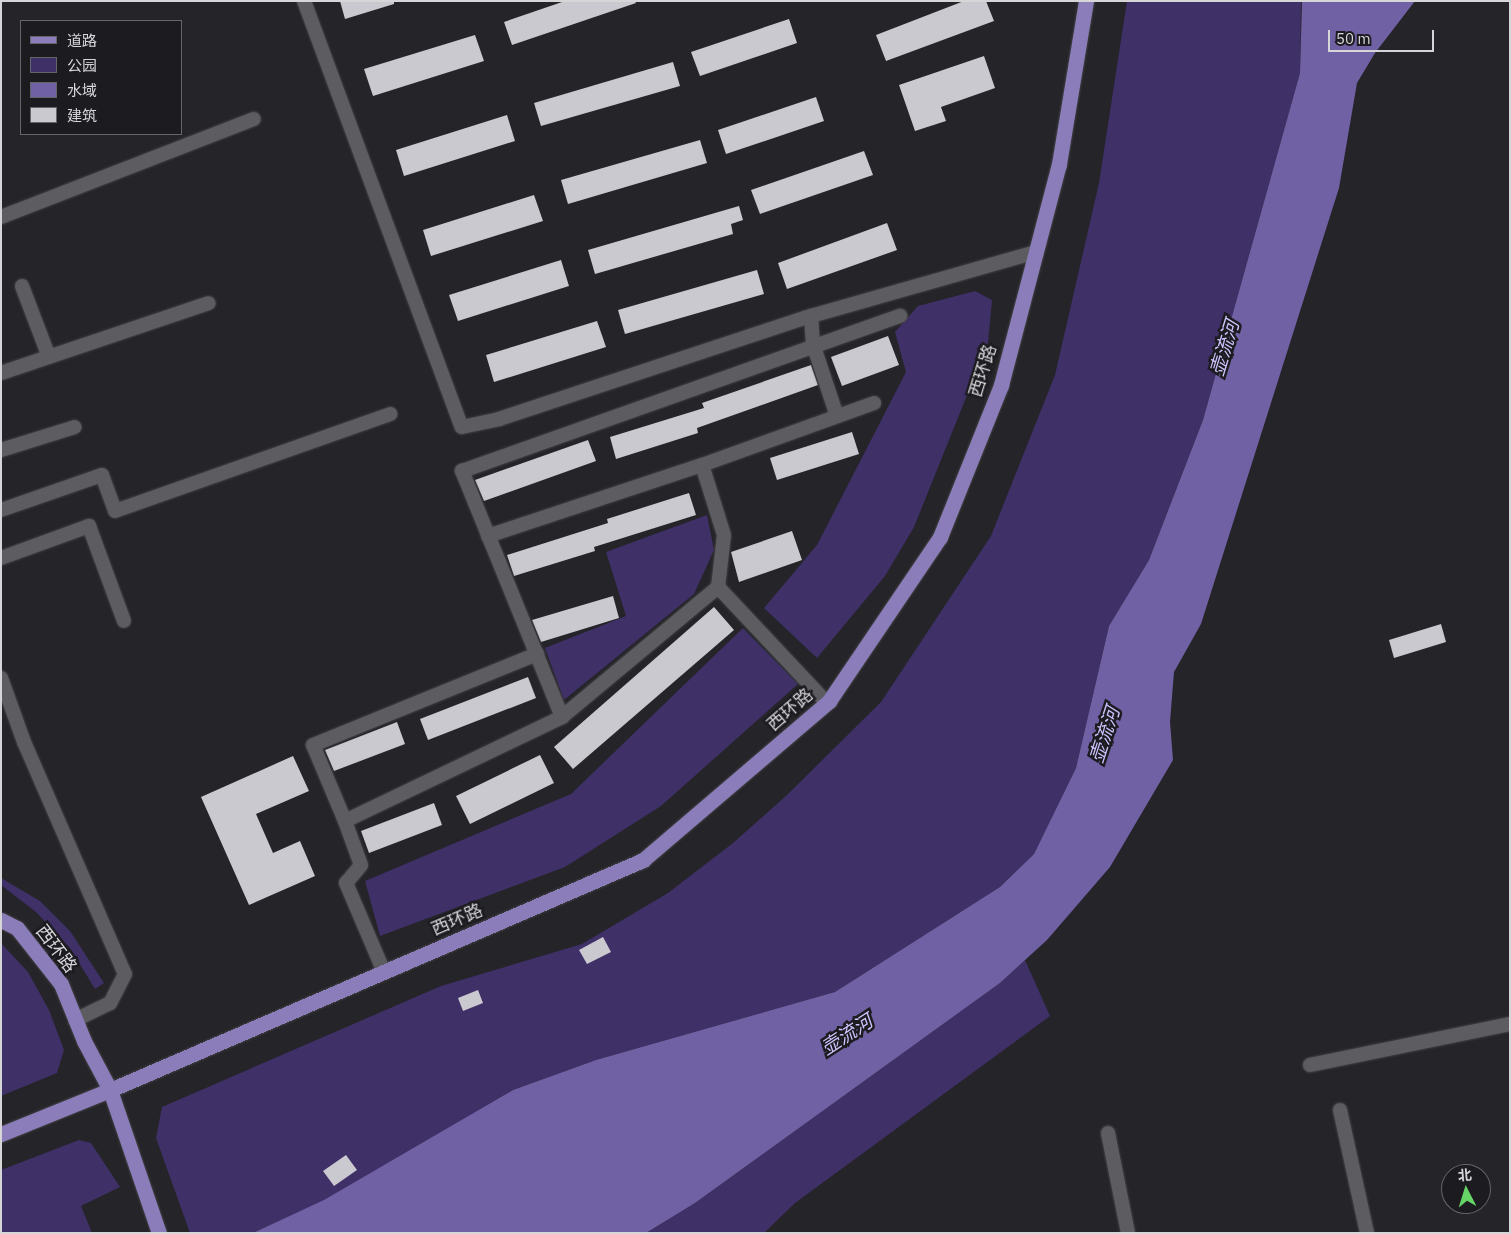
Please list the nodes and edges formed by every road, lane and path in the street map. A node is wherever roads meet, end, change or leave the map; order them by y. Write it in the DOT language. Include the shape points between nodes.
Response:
graph roads {
  1 [pos="304,1"];
  2 [pos="1086,1"];
  3 [pos="254,119"];
  4 [pos="1,217"];
  5 [pos="1036,252"];
  6 [pos="22,286"];
  7 [pos="210,303"];
  8 [pos="811,316"];
  9 [pos="900,316"];
  10 [pos="813,344"];
  11 [pos="49,357"];
  12 [pos="1,373"];
  13 [pos="874,403"];
  14 [pos="390,414"];
  15 [pos="837,416"];
  16 [pos="75,427"];
  17 [pos="1,450"];
  18 [pos="702,464"];
  19 [pos="1,510"];
  20 [pos="488,536"];
  21 [pos="1,558"];
  22 [pos="718,587"];
  23 [pos="124,621"];
  24 [pos="536,654"];
  25 [pos="1,678"];
  26 [pos="827,703"];
  27 [pos="562,717"];
  28 [pos="345,821"];
  29 [pos="1,920"];
  30 [pos="384,972"];
  31 [pos="76,1020"];
  32 [pos="1510,1024"];
  33 [pos="1310,1065"];
  34 [pos="110,1090"];
  35 [pos="1340,1110"];
  36 [pos="1108,1133"];
  37 [pos="1,1134"];
  38 [pos="159,1233"];
  39 [pos="1128,1233"];
  40 [pos="1366,1233"];
  1 -- 8 [label="street" via="462,427 499,419"];
  2 -- 5 [label="main road, 西环路" via="1059,164"];
  3 -- 4 [label="street"];
  5 -- 8 [label="street"];
  5 -- 26 [label="main road, 西环路" via="1001,385 940,537"];
  6 -- 11 [label="street"];
  7 -- 11 [label="street"];
  8 -- 10 [label="street"];
  9 -- 10 [label="street"];
  10 -- 15 [label="street"];
  10 -- 20 [label="street" via="462,471"];
  11 -- 12 [label="street"];
  13 -- 15 [label="street"];
  14 -- 19 [label="street" via="115,511 102,475"];
  15 -- 18 [label="street"];
  16 -- 17 [label="street"];
  18 -- 20 [label="street"];
  18 -- 22 [label="street" via="724,535"];
  20 -- 24 [label="street"];
  21 -- 23 [label="street" via="89,526"];
  22 -- 26 [label="street"];
  22 -- 27 [label="street"];
  24 -- 27 [label="street"];
  24 -- 28 [label="street" via="313,745"];
  25 -- 31 [label="street" via="24,742 125,974 110,1003"];
  26 -- 30 [label="main road, 西环路" via="644,860"];
  27 -- 28 [label="street"];
  28 -- 30 [label="street" via="361,865 346,883"];
  29 -- 31 [label="main road, 西环路" via="17,928 61,984"];
  30 -- 34 [label="main road, 西环路"];
  31 -- 34 [label="main road, 西环路"];
  32 -- 33 [label="street"];
  34 -- 37 [label="main road, 西环路"];
  34 -- 38 [label="main road, 西环路"];
  35 -- 40 [label="street"];
  36 -- 39 [label="street"];
}
